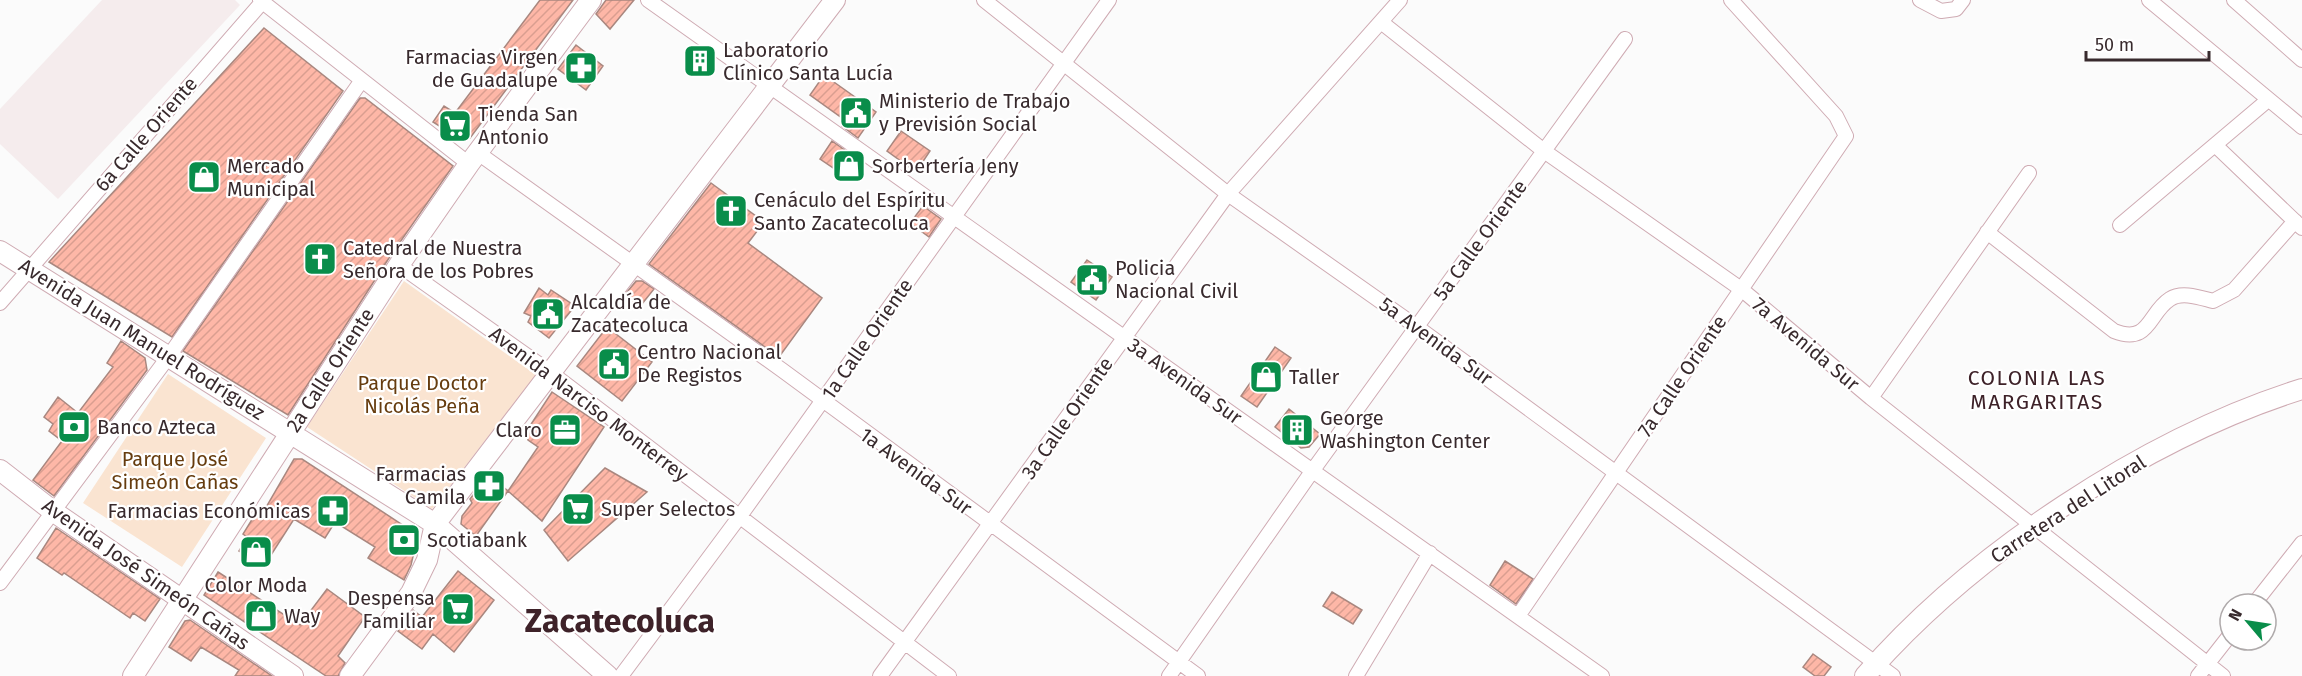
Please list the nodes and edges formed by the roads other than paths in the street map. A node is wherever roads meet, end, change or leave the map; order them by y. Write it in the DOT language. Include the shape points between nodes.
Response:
graph roads {
  1 [pos="591,0"];
  2 [pos="648,0"];
  3 [pos="835,0"];
  4 [pos="984,0"];
  5 [pos="1109,0"];
  6 [pos="1400,0"];
  7 [pos="1731,0"];
  8 [pos="1920,0"];
  9 [pos="1963,0"];
  10 [pos="2149,0"];
  11 [pos="2234,0"];
  12 [pos="262,1"];
  13 [pos="1381,22"];
  14 [pos="1625,39"];
  15 [pos="2302,60"];
  16 [pos="1063,63"];
  17 [pos="363,80"];
  18 [pos="767,86"];
  19 [pos="2268,100"];
  20 [pos="2302,127"];
  21 [pos="2215,145"];
  22 [pos="1544,151"];
  23 [pos="474,158"];
  24 [pos="2029,173"];
  25 [pos="1228,194"];
  26 [pos="954,216"];
  27 [pos="2120,225"];
  28 [pos="2298,225"];
  29 [pos="1987,232"];
  30 [pos="0,251"];
  31 [pos="635,264"];
  32 [pos="399,265"];
  33 [pos="27,269"];
  34 [pos="1741,290"];
  35 [pos="0,303"];
  36 [pos="1417,327"];
  37 [pos="1124,338"];
  38 [pos="169,356"];
  39 [pos="550,372"];
  40 [pos="2302,389"];
  41 [pos="1871,398"];
  42 [pos="822,402"];
  43 [pos="290,431"];
  44 [pos="0,470"];
  45 [pos="1313,470"];
  46 [pos="1617,473"];
  47 [pos="54,512"];
  48 [pos="740,516"];
  49 [pos="435,524"];
  50 [pos="990,525"];
  51 [pos="2035,527"];
  52 [pos="2302,543"];
  53 [pos="1430,553"];
  54 [pos="0,583"];
  55 [pos="2263,592"];
  56 [pos="184,600"];
  57 [pos="1518,616"];
  58 [pos="904,642"];
  59 [pos="2218,651"];
  60 [pos="1178,661"];
  61 [pos="2208,664"];
  62 [pos="1870,670"];
  63 [pos="133,676"];
  64 [pos="293,676"];
  65 [pos="350,676"];
  66 [pos="608,676"];
  67 [pos="621,676"];
  68 [pos="880,676"];
  69 [pos="949,676"];
  70 [pos="1168,676"];
  71 [pos="1198,676"];
  72 [pos="1356,676"];
  73 [pos="1602,676"];
  74 [pos="1893,676"];
  75 [pos="2198,676"];
  76 [pos="2223,676"];
  1 -- 23 [label="main road, 2a Calle Oriente"];
  2 -- 18 [label="street, 3a Avenida Sur"];
  3 -- 18 [label="main road"];
  4 -- 16 [label="street, 5a Avenida Sur"];
  5 -- 16 [label="street, 1a Calle Oriente"];
  6 -- 13 [label="street, 3a Calle Oriente"];
  7 -- 34 [label="street, 7a Calle Oriente" via="1836,116 1846,136"];
  8 -- 9 [label="street" via="1941,11 1956,9"];
  10 -- 19 [label="street"];
  11 -- 15 [label="street"];
  12 -- 17 [label="street, 1a Avenida Sur"];
  12 -- 33 [label="street, 6a Calle Oriente"];
  13 -- 22 [label="street, 7a Avenida Sur"];
  13 -- 25 [label="street, 3a Calle Oriente"];
  14 -- 22 [label="street, 5a Calle Oriente"];
  16 -- 25 [label="street, 5a Avenida Sur"];
  16 -- 26 [label="street, 1a Calle Oriente"];
  17 -- 23 [label="street, 1a Avenida Sur"];
  17 -- 38 [label="street"];
  18 -- 26 [label="street, 3a Avenida Sur"];
  18 -- 31 [label="main road"];
  19 -- 20 [label="street"];
  19 -- 21 [label="street"];
  21 -- 27 [label="street"];
  21 -- 28 [label="street"];
  22 -- 34 [label="street, 7a Avenida Sur"];
  22 -- 36 [label="street, 5a Calle Oriente"];
  23 -- 31 [label="street, 1a Avenida Sur"];
  23 -- 32 [label="main road, 2a Calle Oriente"];
  24 -- 29 [label="street"];
  25 -- 36 [label="street, 5a Avenida Sur"];
  25 -- 37 [label="street, 3a Calle Oriente"];
  26 -- 37 [label="street, 3a Avenida Sur"];
  26 -- 42 [label="street, 1a Calle Oriente"];
  28 -- 29 [label="street" via="2235,290 2213,301 2195,296 2170,299 2146,328 2124,335"];
  29 -- 41 [label="street"];
  30 -- 33 [label="main road, Avenida Juan Manuel Rodríguez"];
  31 -- 39 [label="main road"];
  31 -- 42 [label="street, 1a Avenida Sur"];
  32 -- 39 [label="street, Avenida Narciso Monterrey"];
  32 -- 43 [label="main road, 2a Calle Oriente"];
  33 -- 35 [label="street, 6a Calle Oriente"];
  33 -- 38 [label="main road, Avenida Juan Manuel Rodríguez"];
  34 -- 41 [label="street, 7a Avenida Sur"];
  34 -- 46 [label="street, 7a Calle Oriente"];
  36 -- 45 [label="street, 5a Calle Oriente"];
  36 -- 46 [label="street, 5a Avenida Sur"];
  37 -- 45 [label="street, 3a Avenida Sur"];
  37 -- 50 [label="street, 3a Calle Oriente"];
  38 -- 43 [label="main road, Avenida Juan Manuel Rodríguez"];
  38 -- 47 [label="street"];
  39 -- 48 [label="street, Avenida Narciso Monterrey"];
  39 -- 49 [label="main road"];
  40 -- 51 [label="main road, Carretera del Litoral" via="2173,442 2114,474"];
  41 -- 51 [label="street, 7a Avenida Sur"];
  42 -- 48 [label="street, 1a Calle Oriente"];
  42 -- 50 [label="street, 1a Avenida Sur"];
  43 -- 49 [label="main road, Avenida Juan Manuel Rodríguez"];
  43 -- 56 [label="main road, 2a Calle Oriente"];
  44 -- 47 [label="main road, Avenida José Simeón Cañas"];
  45 -- 53 [label="street, 3a Avenida Sur"];
  45 -- 60 [label="street, 5a Calle Oriente"];
  46 -- 57 [label="street, 7a Calle Oriente"];
  46 -- 62 [label="street, 5a Avenida Sur"];
  47 -- 54 [label="street"];
  47 -- 56 [label="main road, Avenida José Simeón Cañas"];
  48 -- 58 [label="street, Avenida Narciso Monterrey"];
  48 -- 67 [label="street, 1a Calle Oriente"];
  49 -- 65 [label="main road" via="427,560 411,593"];
  49 -- 66 [label="main road, Avenida Juan Manuel Rodríguez"];
  50 -- 58 [label="street, 3a Calle Oriente"];
  50 -- 60 [label="street, 1a Avenida Sur"];
  51 -- 61 [label="street, 7a Avenida Sur"];
  51 -- 62 [label="main road, Carretera del Litoral" via="1976,569"];
  52 -- 55 [label="street"];
  53 -- 57 [label="street, 3a Avenida Sur"];
  53 -- 72 [label="street"];
  56 -- 63 [label="main road, 2a Calle Oriente"];
  56 -- 64 [label="main road, Avenida José Simeón Cañas"];
  57 -- 73 [label="street, 3a Avenida Sur"];
  58 -- 68 [label="street, 3a Calle Oriente"];
  58 -- 69 [label="street, Avenida Narciso Monterrey"];
  59 -- 61 [label="street"];
  60 -- 70 [label="street, 5a Calle Oriente"];
  60 -- 71 [label="street, 1a Avenida Sur"];
  61 -- 75 [label="street"];
  61 -- 76 [label="street, 7a Avenida Sur"];
  62 -- 74 [label="street, 5a Avenida Sur"];
}
